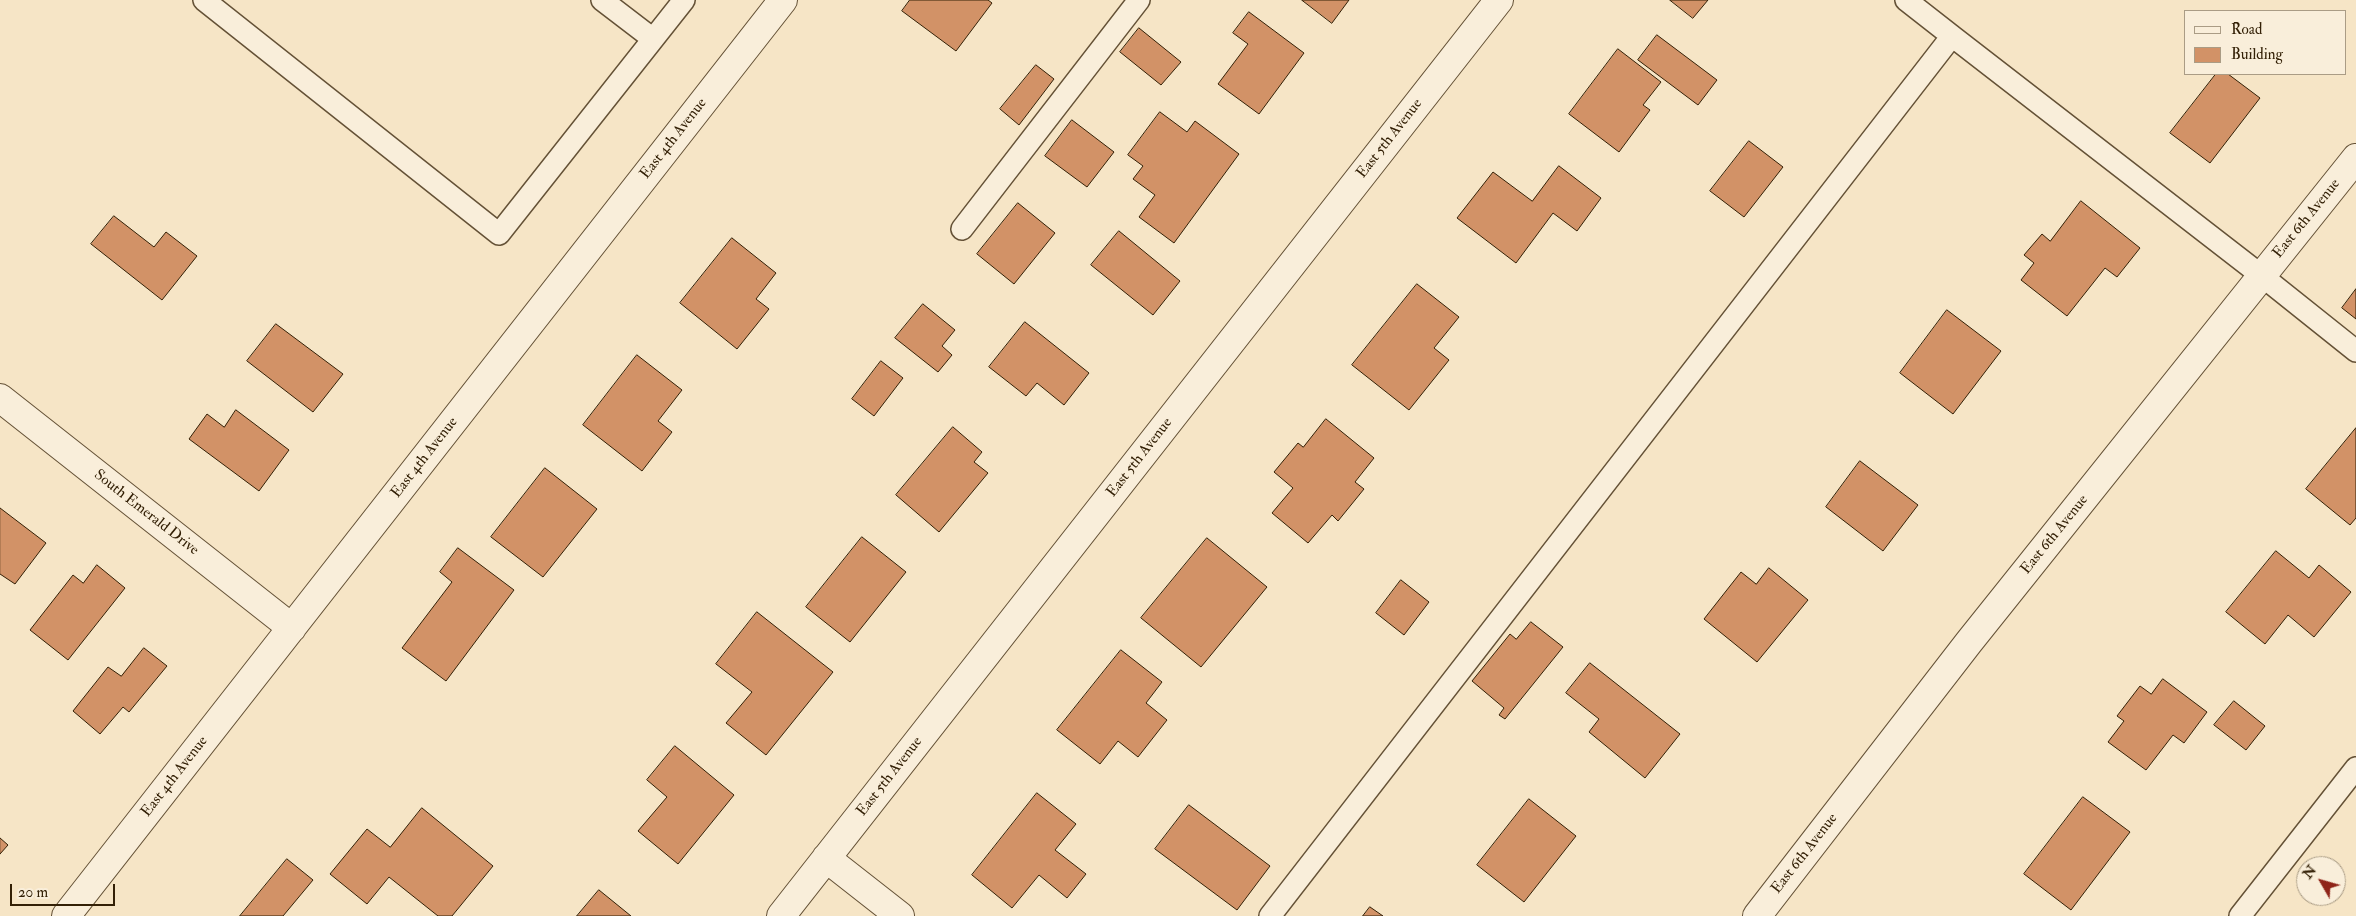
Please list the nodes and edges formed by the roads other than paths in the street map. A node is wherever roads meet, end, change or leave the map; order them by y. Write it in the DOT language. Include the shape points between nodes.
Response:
graph roads {
  1 [pos="204,0"];
  2 [pos="602,0"];
  3 [pos="684,0"];
  4 [pos="783,0"];
  5 [pos="1139,0"];
  6 [pos="1500,0"];
  7 [pos="1906,0"];
  8 [pos="1952,36"];
  9 [pos="653,39"];
  10 [pos="2356,158"];
  11 [pos="962,228"];
  12 [pos="2262,276"];
  13 [pos="2356,351"];
  14 [pos="0,398"];
  15 [pos="292,628"];
  16 [pos="2356,768"];
  17 [pos="826,858"];
  18 [pos="66,916"];
  19 [pos="781,916"];
  20 [pos="900,916"];
  21 [pos="1270,916"];
  22 [pos="1757,916"];
  23 [pos="2240,916"];
  1 -- 9 [label="lane" via="499,234"];
  2 -- 9 [label="lane"];
  3 -- 9 [label="lane"];
  4 -- 15 [label="street, East 4th Avenue"];
  5 -- 11 [label="lane"];
  6 -- 17 [label="street, East 5th Avenue"];
  7 -- 8 [label="lane"];
  8 -- 12 [label="lane"];
  8 -- 21 [label="lane"];
  10 -- 12 [label="street, East 6th Avenue"];
  12 -- 13 [label="lane"];
  12 -- 22 [label="street, East 6th Avenue" via="1975,634"];
  14 -- 15 [label="street, South Emerald Drive"];
  15 -- 18 [label="street, East 4th Avenue"];
  16 -- 23 [label="lane"];
  17 -- 19 [label="street, East 5th Avenue"];
  17 -- 20 [label="street"];
}
